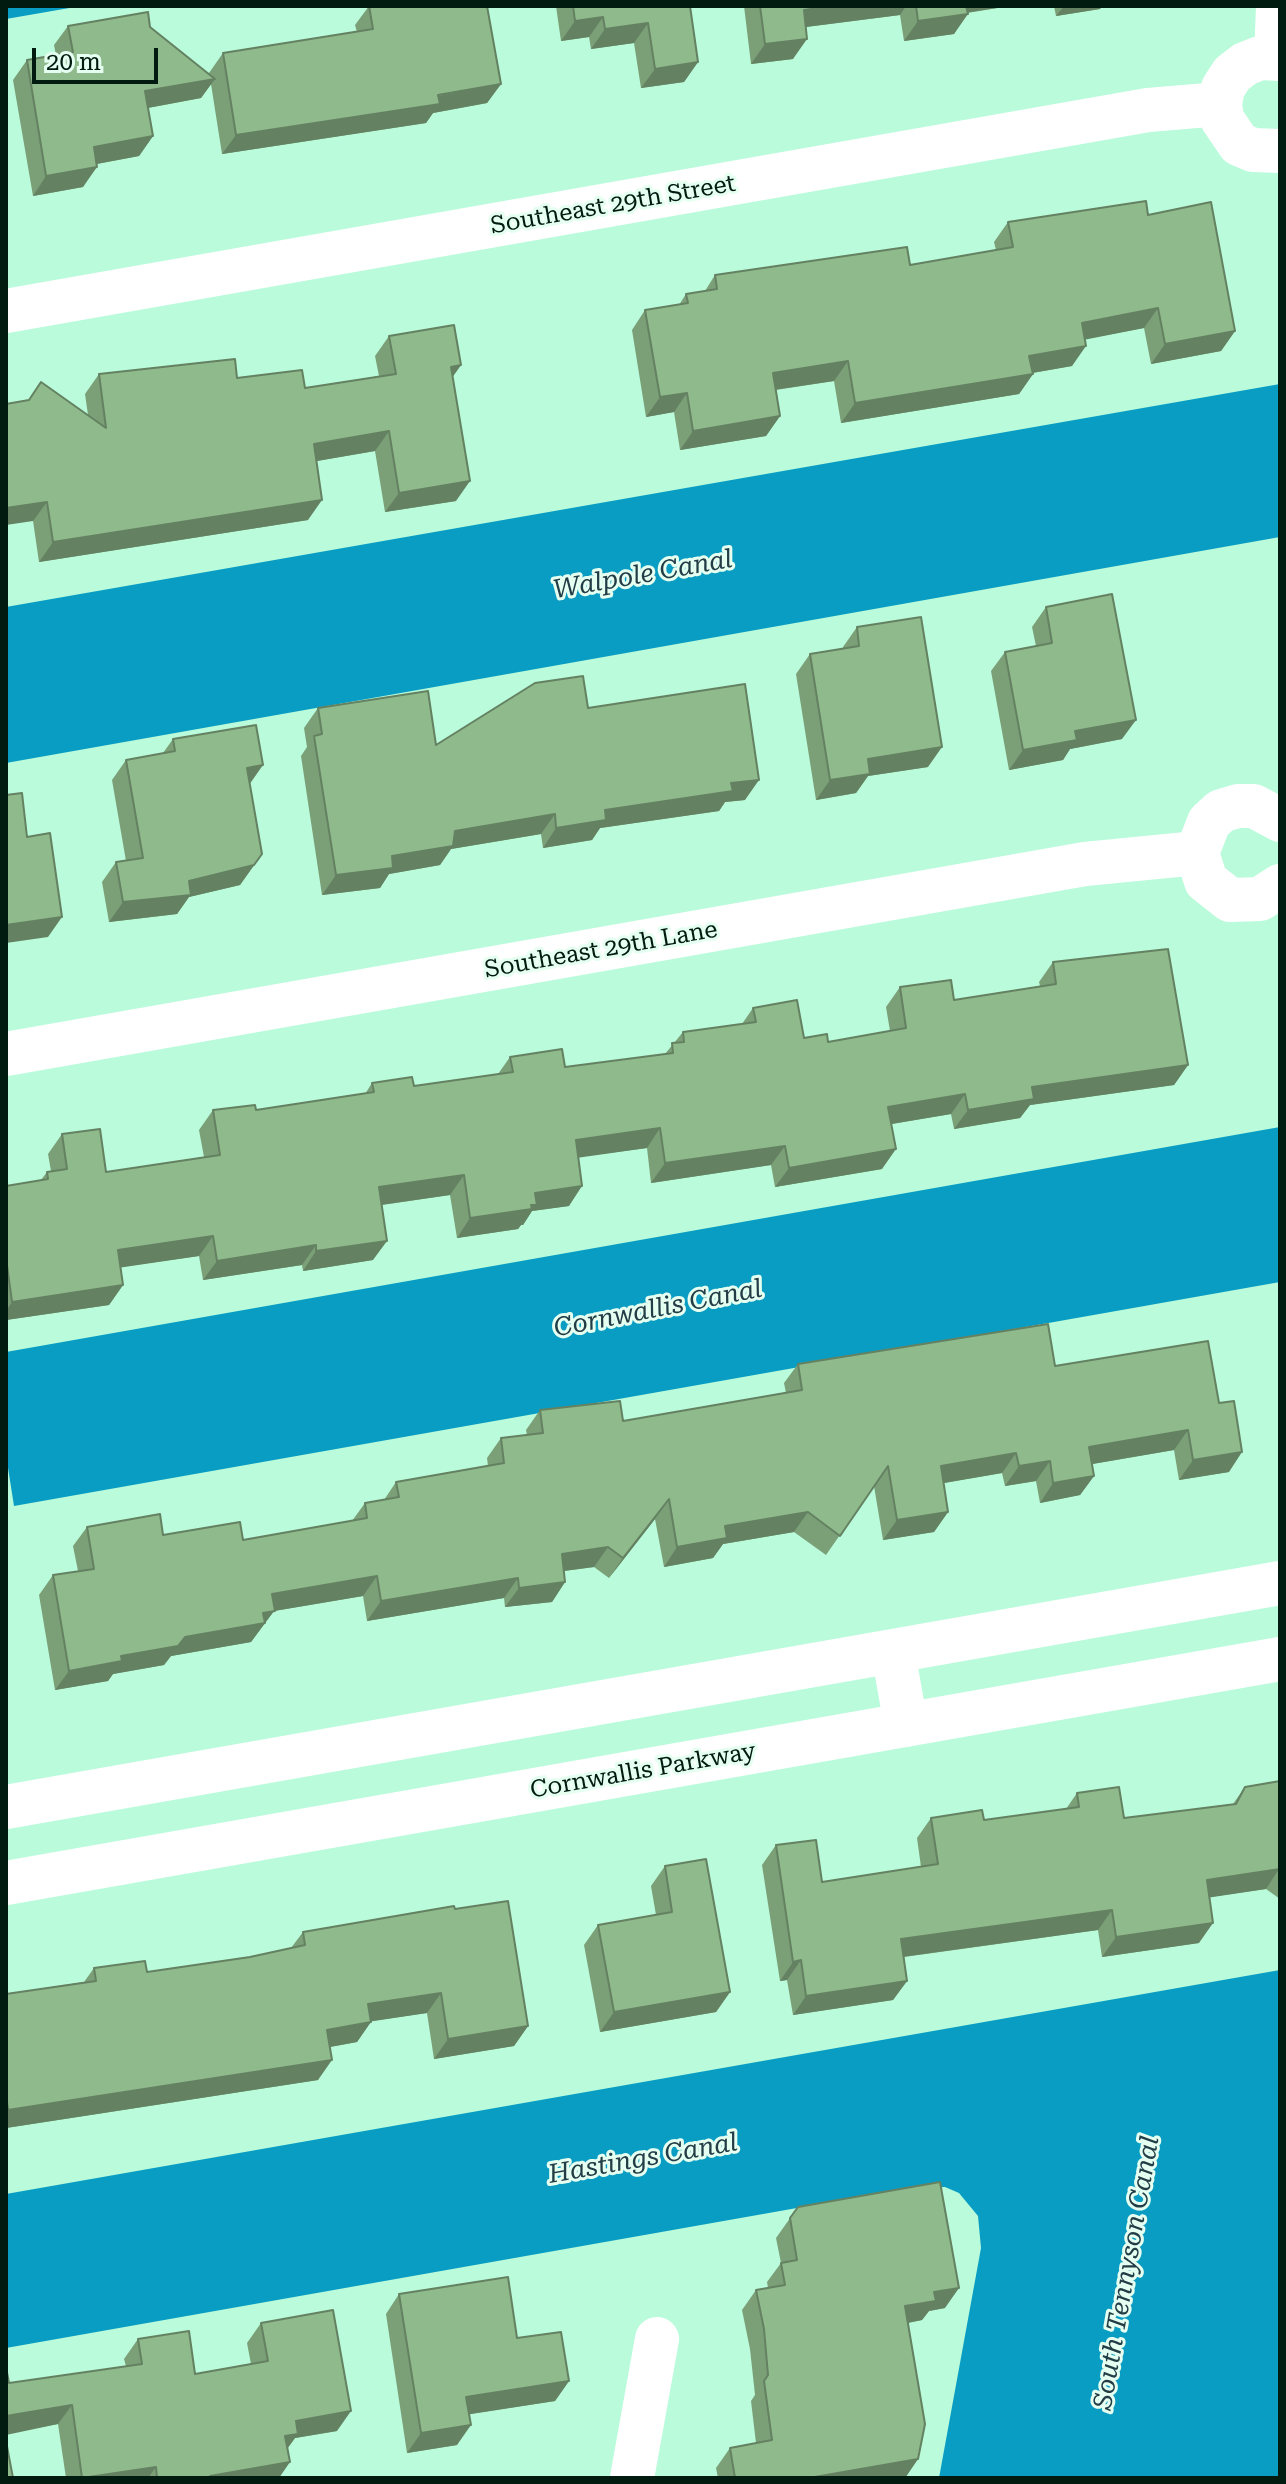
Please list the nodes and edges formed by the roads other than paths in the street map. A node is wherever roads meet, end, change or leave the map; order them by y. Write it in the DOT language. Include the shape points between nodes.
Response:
graph roads {
  1 [pos="1278,6"];
  2 [pos="1278,59"];
  3 [pos="1220,104"];
  4 [pos="1280,151"];
  5 [pos="6,311"];
  6 [pos="1280,820"];
  7 [pos="1197,853"];
  8 [pos="1280,886"];
  9 [pos="6,1054"];
  10 [pos="1280,1583"];
  11 [pos="893,1652"];
  12 [pos="1280,1659"];
  13 [pos="906,1725"];
  14 [pos="6,1807"];
  15 [pos="6,1883"];
  16 [pos="657,2339"];
  17 [pos="632,2478"];
  1 -- 2 [label="street"];
  2 -- 3 [label="street" via="1260,58 1232,74"];
  3 -- 4 [label="street" via="1222,119 1239,144"];
  3 -- 5 [label="street, Southeast 29th Street" via="1148,110"];
  6 -- 7 [label="street" via="1254,806 1221,811 1209,822"];
  7 -- 8 [label="street" via="1206,881 1230,900 1260,899"];
  7 -- 9 [label="street, Southeast 29th Lane" via="1085,864"];
  10 -- 11 [label="street"];
  11 -- 13 [label="street"];
  11 -- 14 [label="street"];
  12 -- 13 [label="street, Cornwallis Parkway"];
  13 -- 15 [label="street, Cornwallis Parkway"];
  16 -- 17 [label="street"];
}
